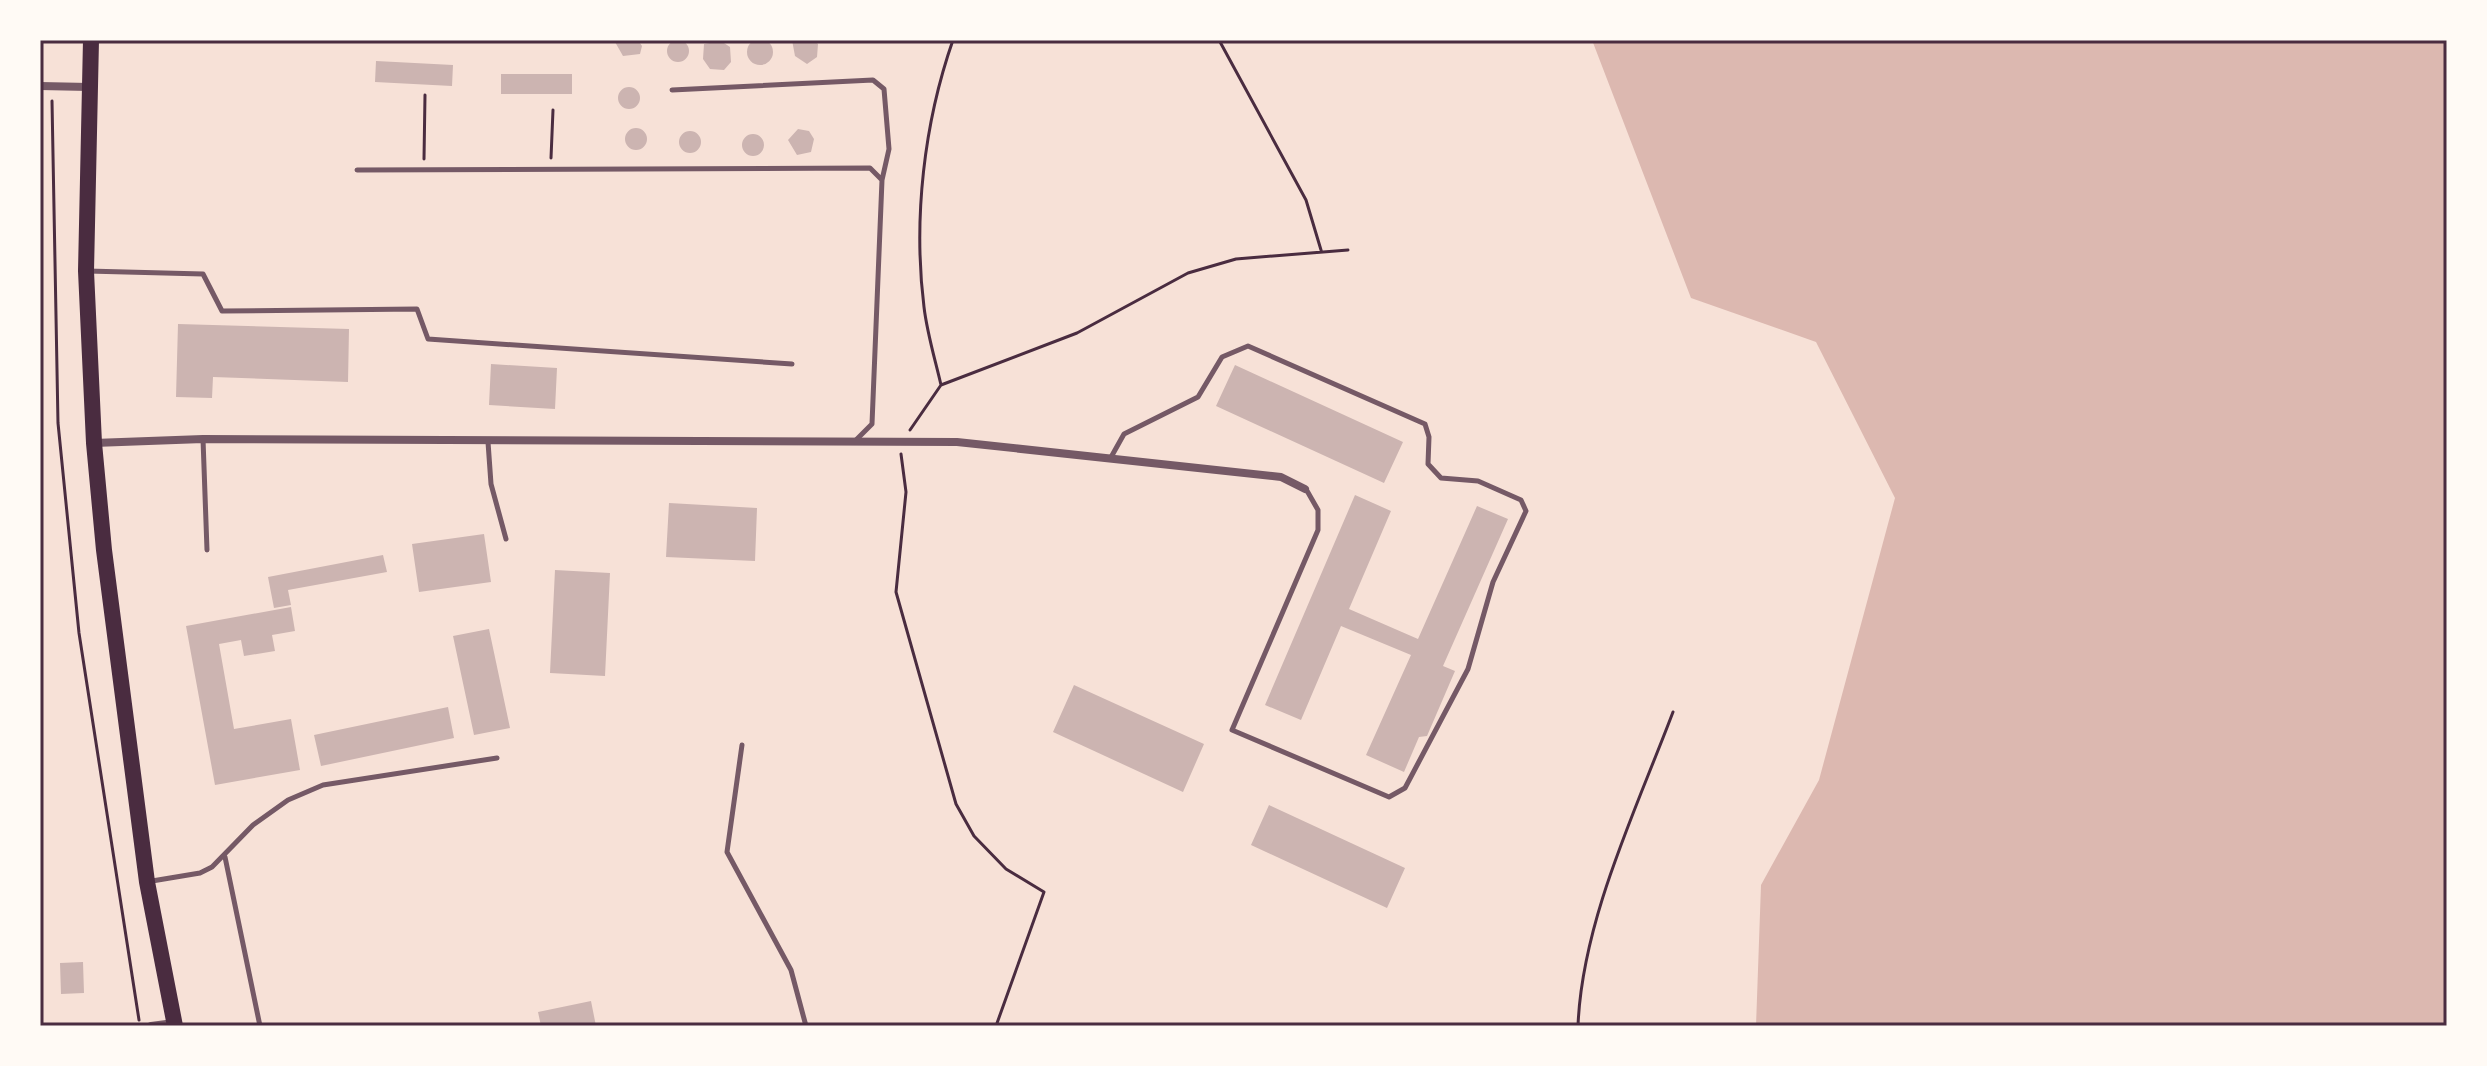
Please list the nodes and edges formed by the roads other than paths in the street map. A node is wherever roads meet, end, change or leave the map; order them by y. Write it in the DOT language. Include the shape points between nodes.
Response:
graph roads {
  1 [pos="91,40"];
  2 [pos="40,86"];
  3 [pos="89,87"];
  4 [pos="672,90"];
  5 [pos="357,170"];
  6 [pos="882,180"];
  7 [pos="86,271"];
  8 [pos="792,364"];
  9 [pos="203,439"];
  10 [pos="488,442"];
  11 [pos="853,442"];
  12 [pos="94,443"];
  13 [pos="1110,459"];
  14 [pos="1305,489"];
  15 [pos="506,539"];
  16 [pos="207,550"];
  17 [pos="742,745"];
  18 [pos="497,758"];
  19 [pos="225,857"];
  20 [pos="147,882"];
  21 [pos="175,1025"];
  22 [pos="151,1026"];
  23 [pos="260,1026"];
  24 [pos="806,1026"];
  1 -- 3 [label="main road"];
  2 -- 3 [label="street"];
  3 -- 7 [label="main road"];
  4 -- 6 [label="lane" via="873,80 884,89 889,149"];
  5 -- 6 [label="lane" via="870,168"];
  6 -- 11 [label="lane" via="872,424"];
  7 -- 8 [label="lane" via="203,274 222,311 417,309 428,339"];
  7 -- 12 [label="main road"];
  9 -- 10 [label="street"];
  9 -- 12 [label="street"];
  9 -- 16 [label="lane"];
  10 -- 11 [label="street"];
  10 -- 15 [label="lane" via="491,484"];
  11 -- 13 [label="street" via="957,442"];
  12 -- 20 [label="main road"];
  13 -- 14 [label="street" via="1281,477"];
  13 -- 14 [label="lane" via="1124,434 1198,397 1222,357 1248,346 1425,424 1428,464 1441,478 1478,481 1521,500 1526,511 1493,582 1468,669 1405,788 1389,797 1232,730 1318,530 1318,510"];
  17 -- 24 [label="lane" via="727,852 791,970"];
  18 -- 19 [label="lane" via="323,785 288,800 253,825"];
  19 -- 20 [label="lane" via="200,873"];
  19 -- 23 [label="lane"];
  20 -- 21 [label="main road"];
  21 -- 22 [label="street"];
}
